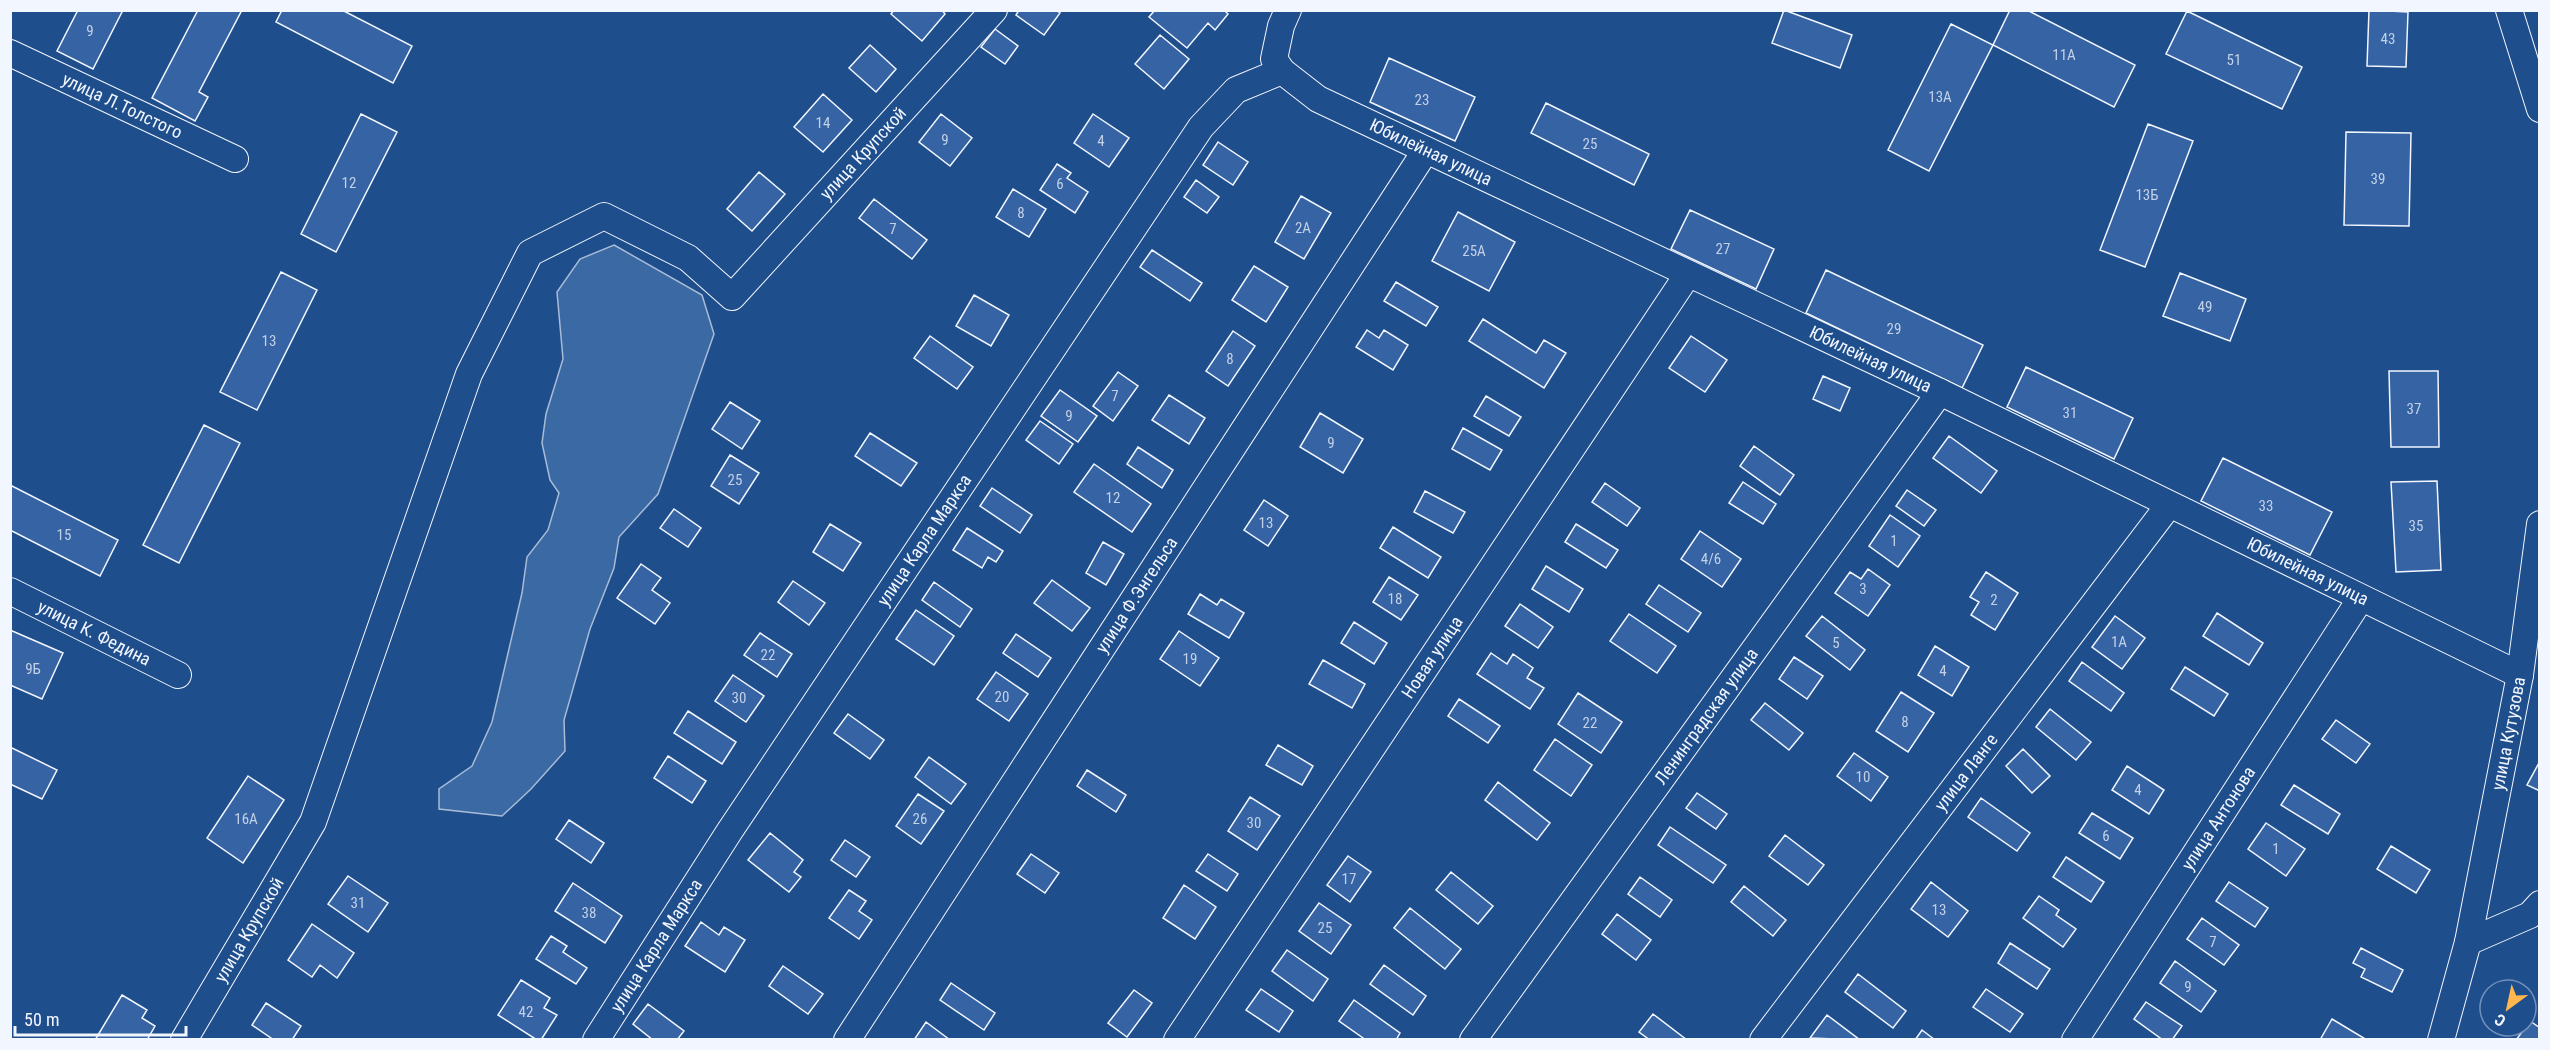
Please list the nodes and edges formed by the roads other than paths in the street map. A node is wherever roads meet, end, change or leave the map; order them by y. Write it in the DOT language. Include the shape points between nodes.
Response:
graph roads {
  1 [pos="994,10"];
  2 [pos="1288,10"];
  3 [pos="2510,10"];
  4 [pos="10,53"];
  5 [pos="1282,71"];
  6 [pos="2539,105"];
  7 [pos="1426,150"];
  8 [pos="235,159"];
  9 [pos="1688,274"];
  10 [pos="1940,392"];
  11 [pos="2169,505"];
  12 [pos="2540,524"];
  13 [pos="10,591"];
  14 [pos="2361,598"];
  15 [pos="178,675"];
  16 [pos="2520,675"];
  17 [pos="2540,904"];
  18 [pos="2468,942"];
  19 [pos="184,1040"];
  20 [pos="596,1040"];
  21 [pos="847,1040"];
  22 [pos="1177,1040"];
  23 [pos="1473,1040"];
  24 [pos="1763,1040"];
  25 [pos="2075,1040"];
  26 [pos="2441,1040"];
  1 -- 19 [label="street, улица Крупской" via="732,297 688,258 604,216 530,253 469,374 314,822"];
  2 -- 5 [label="street" via="1274,59"];
  3 -- 6 [label="street"];
  4 -- 8 [label="street, улица Л.Толстого"];
  5 -- 7 [label="street, Юбилейная улица" via="1318,99"];
  5 -- 20 [label="street, улица Карла Маркса" via="1236,90 1201,128 729,832"];
  7 -- 9 [label="street, Юбилейная улица"];
  7 -- 21 [label="street, улица Ф.Энгельса"];
  9 -- 10 [label="street, Юбилейная улица"];
  9 -- 22 [label="street, Новая улица"];
  10 -- 11 [label="street, Юбилейная улица"];
  10 -- 23 [label="street, Ленинградская улица"];
  11 -- 14 [label="street, Юбилейная улица"];
  11 -- 24 [label="street, улица Ланге"];
  12 -- 16 [label="street, улица Кутузова"];
  13 -- 15 [label="street, улица К. Федина"];
  14 -- 16 [label="street, Юбилейная улица"];
  14 -- 25 [label="street, улица Антонова"];
  16 -- 18 [label="street, улица Кутузова"];
  17 -- 18 [label="street" via="2530,915"];
  18 -- 26 [label="street, улица Кутузова"];
}
